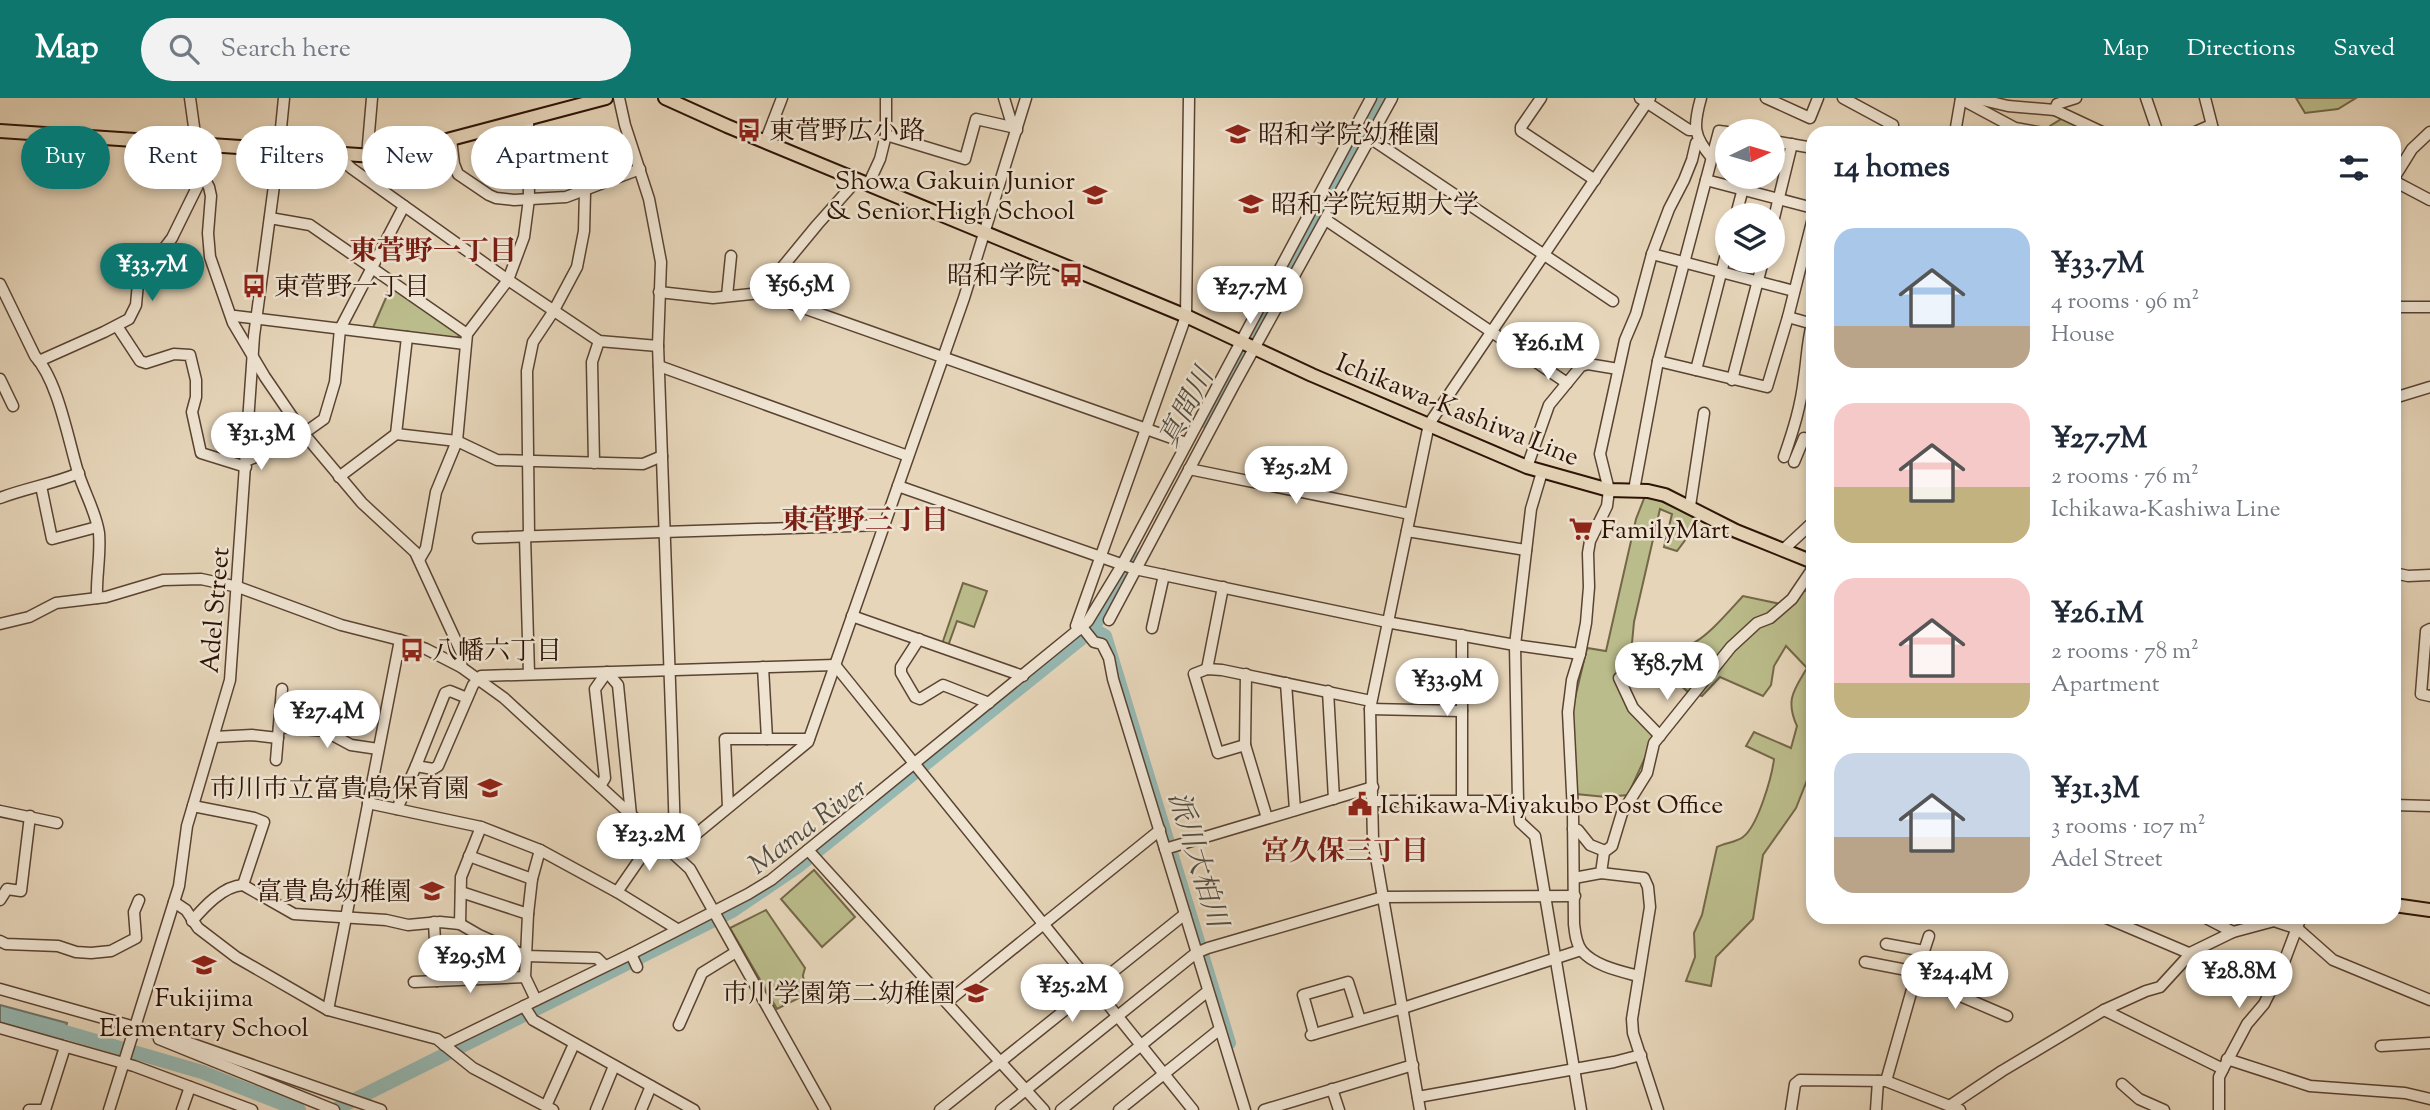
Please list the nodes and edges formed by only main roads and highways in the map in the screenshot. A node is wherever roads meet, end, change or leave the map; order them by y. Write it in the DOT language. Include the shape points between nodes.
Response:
graph roads {
  1 [pos="606,98"];
  2 [pos="665,98"];
  3 [pos="0,131"];
  4 [pos="1806,559"];
  5 [pos="2401,906"];
  6 [pos="2430,910"];
  1 -- 3 [label="main road" via="413,149 363,156"];
  2 -- 4 [label="main road, Ichikawa-Kashiwa Line" via="1186,316 1527,467 1609,490 1656,492"];
  5 -- 6 [label="main road"];
}
